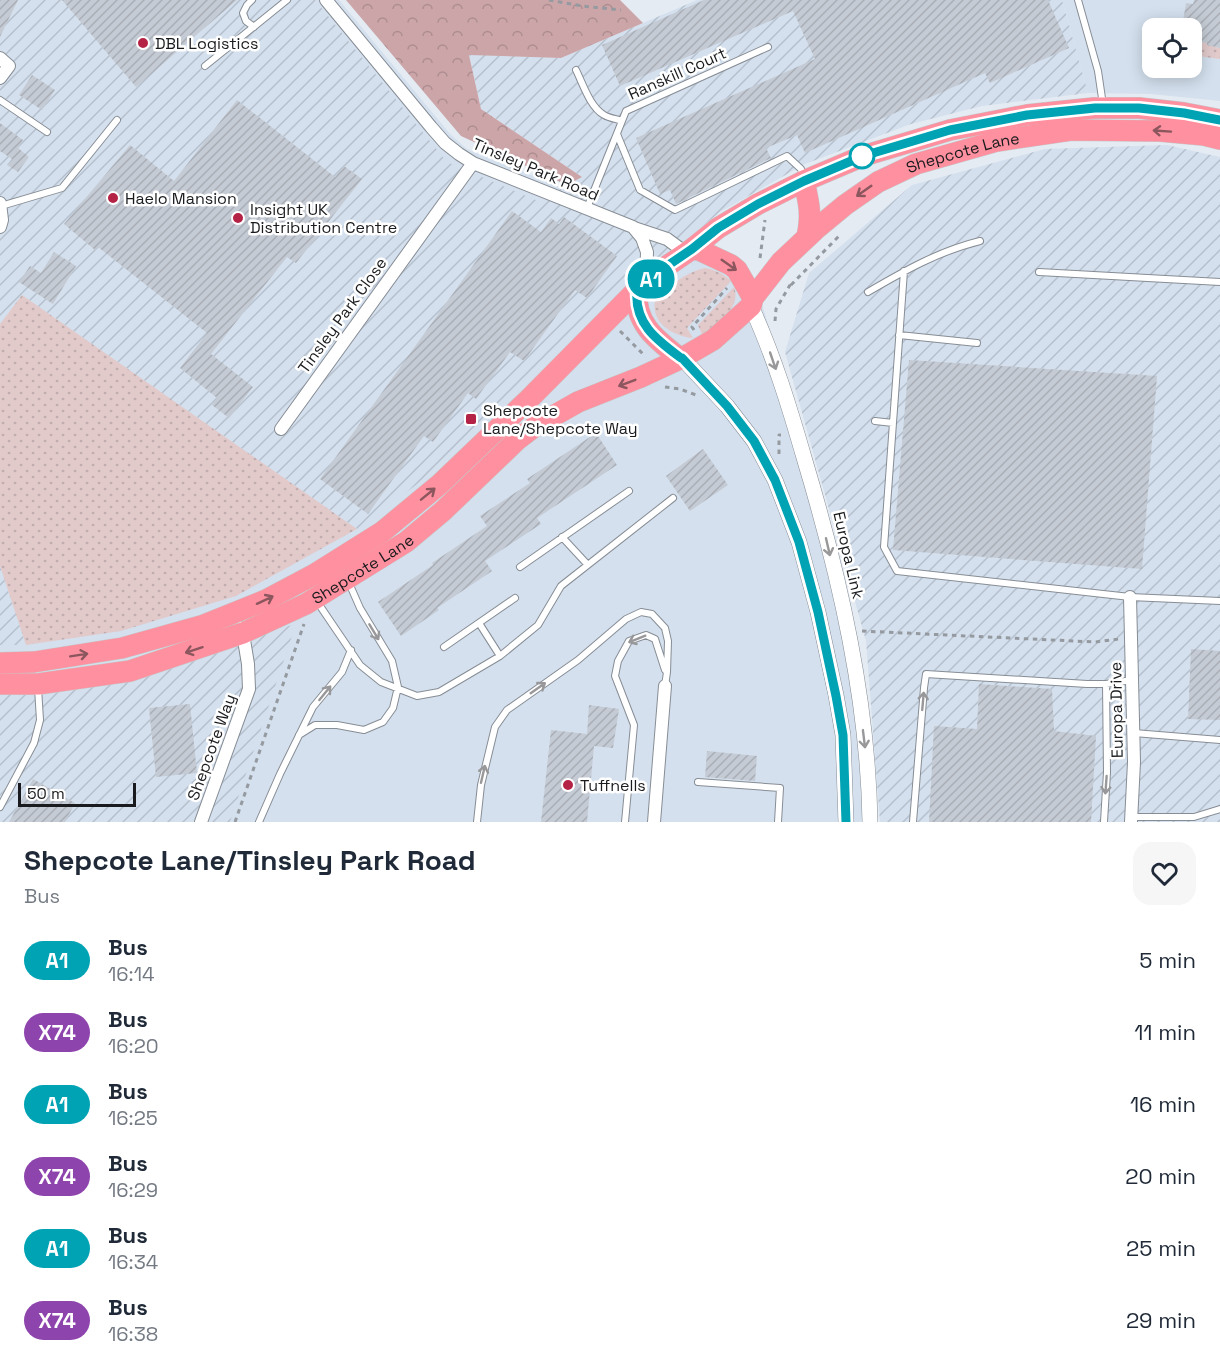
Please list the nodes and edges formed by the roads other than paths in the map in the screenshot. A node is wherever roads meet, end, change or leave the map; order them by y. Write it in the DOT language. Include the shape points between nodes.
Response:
graph roads {
  1 [pos="252,0"];
  2 [pos="287,0"];
  3 [pos="326,0"];
  4 [pos="1078,0"];
  5 [pos="254,27"];
  6 [pos="768,47"];
  7 [pos="0,58"];
  8 [pos="205,66"];
  9 [pos="576,70"];
  10 [pos="0,78"];
  11 [pos="0,100"];
  12 [pos="1104,108"];
  13 [pos="117,120"];
  14 [pos="1220,120"];
  15 [pos="622,121"];
  16 [pos="950,130"];
  17 [pos="47,132"];
  18 [pos="617,134"];
  19 [pos="1220,139"];
  20 [pos="957,152"];
  21 [pos="473,163"];
  22 [pos="804,181"];
  23 [pos="1,204"];
  24 [pos="586,208"];
  25 [pos="0,227"];
  26 [pos="633,227"];
  27 [pos="807,237"];
  28 [pos="980,241"];
  29 [pos="689,251"];
  30 [pos="904,271"];
  31 [pos="1039,272"];
  32 [pos="1220,282"];
  33 [pos="641,287"];
  34 [pos="868,292"];
  35 [pos="752,302"];
  36 [pos="899,335"];
  37 [pos="977,344"];
  38 [pos="682,358"];
  39 [pos="875,421"];
  40 [pos="893,423"];
  41 [pos="281,429"];
  42 [pos="468,472"];
  43 [pos="629,491"];
  44 [pos="673,498"];
  45 [pos="562,537"];
  46 [pos="587,564"];
  47 [pos="520,567"];
  48 [pos="315,574"];
  49 [pos="347,580"];
  50 [pos="1130,597"];
  51 [pos="515,598"];
  52 [pos="1220,601"];
  53 [pos="311,602"];
  54 [pos="237,612"];
  55 [pos="478,623"];
  56 [pos="243,633"];
  57 [pos="444,647"];
  58 [pos="351,650"];
  59 [pos="500,656"];
  60 [pos="34,662"];
  61 [pos="0,663"];
  62 [pos="1132,680"];
  63 [pos="666,681"];
  64 [pos="0,684"];
  65 [pos="38,684"];
  66 [pos="1106,684"];
  67 [pos="398,687"];
  68 [pos="1133,733"];
  69 [pos="299,735"];
  70 [pos="1220,740"];
  71 [pos="698,782"];
  72 [pos="0,807"];
  73 [pos="1220,809"];
  74 [pos="1131,820"];
  75 [pos="201,822"];
  76 [pos="259,822"];
  77 [pos="477,822"];
  78 [pos="625,822"];
  79 [pos="654,822"];
  80 [pos="778,822"];
  81 [pos="846,822"];
  82 [pos="870,822"];
  83 [pos="913,822"];
  84 [pos="1104,822"];
  1 -- 5 [label="lane" via="243,13"];
  2 -- 5 [label="lane"];
  3 -- 21 [label="street, Tinsley Park Road" via="445,143"];
  4 -- 12 [label="lane" via="1098,70"];
  5 -- 8 [label="lane"];
  6 -- 15 [label="lane, Ranskill Court" via="626,111"];
  7 -- 10 [label="street" via="9,66"];
  9 -- 15 [label="lane" via="598,111"];
  11 -- 17 [label="lane"];
  12 -- 14 [label="highway, Shepcote Lane" via="1139,108"];
  12 -- 16 [label="highway, Shepcote Lane" via="1027,115"];
  13 -- 23 [label="lane" via="62,188"];
  15 -- 18 [label="lane, Ranskill Court"];
  16 -- 20 [label="highway"];
  16 -- 22 [label="highway, Shepcote Lane" via="863,156"];
  18 -- 22 [label="lane" via="640,190 675,210 788,156 801,169"];
  18 -- 24 [label="lane, Ranskill Court"];
  19 -- 20 [label="highway, Shepcote Lane, one-way" via="1160,131 1071,130 997,141"];
  20 -- 27 [label="highway, Shepcote Lane, one-way" via="916,164 878,182"];
  21 -- 24 [label="street, Tinsley Park Road"];
  21 -- 41 [label="street, Tinsley Park Close"];
  22 -- 27 [label="highway" via="811,221"];
  22 -- 29 [label="highway, Shepcote Lane" via="718,228"];
  23 -- 25 [label="street"];
  24 -- 26 [label="street, Tinsley Park Road"];
  26 -- 29 [label="street, Tinsley Park Road"];
  26 -- 33 [label="street" via="647,252"];
  27 -- 35 [label="highway, Shepcote Lane" via="781,262"];
  28 -- 30 [label="lane" via="958,246"];
  29 -- 33 [label="highway, Shepcote Lane"];
  29 -- 35 [label="highway, one-way" via="699,250 732,265"];
  30 -- 34 [label="lane"];
  30 -- 36 [label="lane"];
  31 -- 32 [label="lane"];
  33 -- 38 [label="highway" via="638,307 648,331"];
  33 -- 42 [label="highway, Shepcote Lane" via="531,397"];
  35 -- 38 [label="highway, Shepcote Lane" via="713,340"];
  35 -- 82 [label="street, Europa Link, one-way" via="796,430 849,633 867,760"];
  36 -- 37 [label="lane"];
  36 -- 40 [label="lane"];
  38 -- 42 [label="highway, Shepcote Lane, one-way" via="578,402"];
  38 -- 81 [label="street" via="754,441 775,480 799,542 843,735"];
  39 -- 40 [label="lane"];
  40 -- 50 [label="lane" via="884,547 897,571"];
  48 -- 42 [label="highway, Shepcote Lane, one-way" via="382,532 440,484"];
  42 -- 49 [label="highway, Shepcote Lane" via="443,511 406,542"];
  43 -- 45 [label="lane"];
  44 -- 46 [label="lane"];
  45 -- 46 [label="lane"];
  45 -- 47 [label="lane"];
  46 -- 59 [label="lane" via="561,586 538,624"];
  48 -- 49 [label="highway" via="334,573"];
  48 -- 53 [label="highway"];
  54 -- 48 [label="highway, Shepcote Lane, one-way"];
  49 -- 53 [label="highway, Shepcote Lane"];
  49 -- 67 [label="lane, one-way" via="392,661"];
  50 -- 52 [label="lane"];
  50 -- 62 [label="street, Europa Drive"];
  51 -- 55 [label="lane"];
  53 -- 56 [label="highway, Shepcote Lane"];
  53 -- 58 [label="lane"];
  54 -- 56 [label="street, Shepcote Way"];
  60 -- 54 [label="highway, Shepcote Lane, one-way" via="122,648"];
  55 -- 57 [label="lane"];
  55 -- 59 [label="lane"];
  56 -- 65 [label="highway, Shepcote Lane, one-way" via="130,670"];
  56 -- 75 [label="street, Shepcote Way" via="249,689"];
  58 -- 67 [label="lane" via="360,665 381,682"];
  69 -- 58 [label="lane, one-way" via="313,707 342,672"];
  59 -- 67 [label="lane" via="439,692 417,696"];
  60 -- 61 [label="highway, Shepcote Lane"];
  60 -- 65 [label="lane"];
  62 -- 66 [label="lane"];
  62 -- 68 [label="street, Europa Drive"];
  77 -- 63 [label="lane, one-way" via="495,727 507,710 578,660 626,619 641,612 652,614 665,628"];
  63 -- 78 [label="lane, one-way" via="655,639 646,635 629,641 615,676 634,725"];
  63 -- 79 [label="street"];
  64 -- 65 [label="highway, Shepcote Lane"];
  65 -- 72 [label="lane" via="40,720 34,744"];
  83 -- 66 [label="lane, one-way" via="926,674"];
  66 -- 84 [label="lane, one-way"];
  67 -- 69 [label="lane" via="393,708 383,722 364,730 337,724 315,725"];
  68 -- 70 [label="lane"];
  68 -- 74 [label="street, Europa Drive"];
  69 -- 76 [label="lane"];
  71 -- 80 [label="lane" via="780,788"];
  73 -- 74 [label="lane" via="1194,817"];
}
